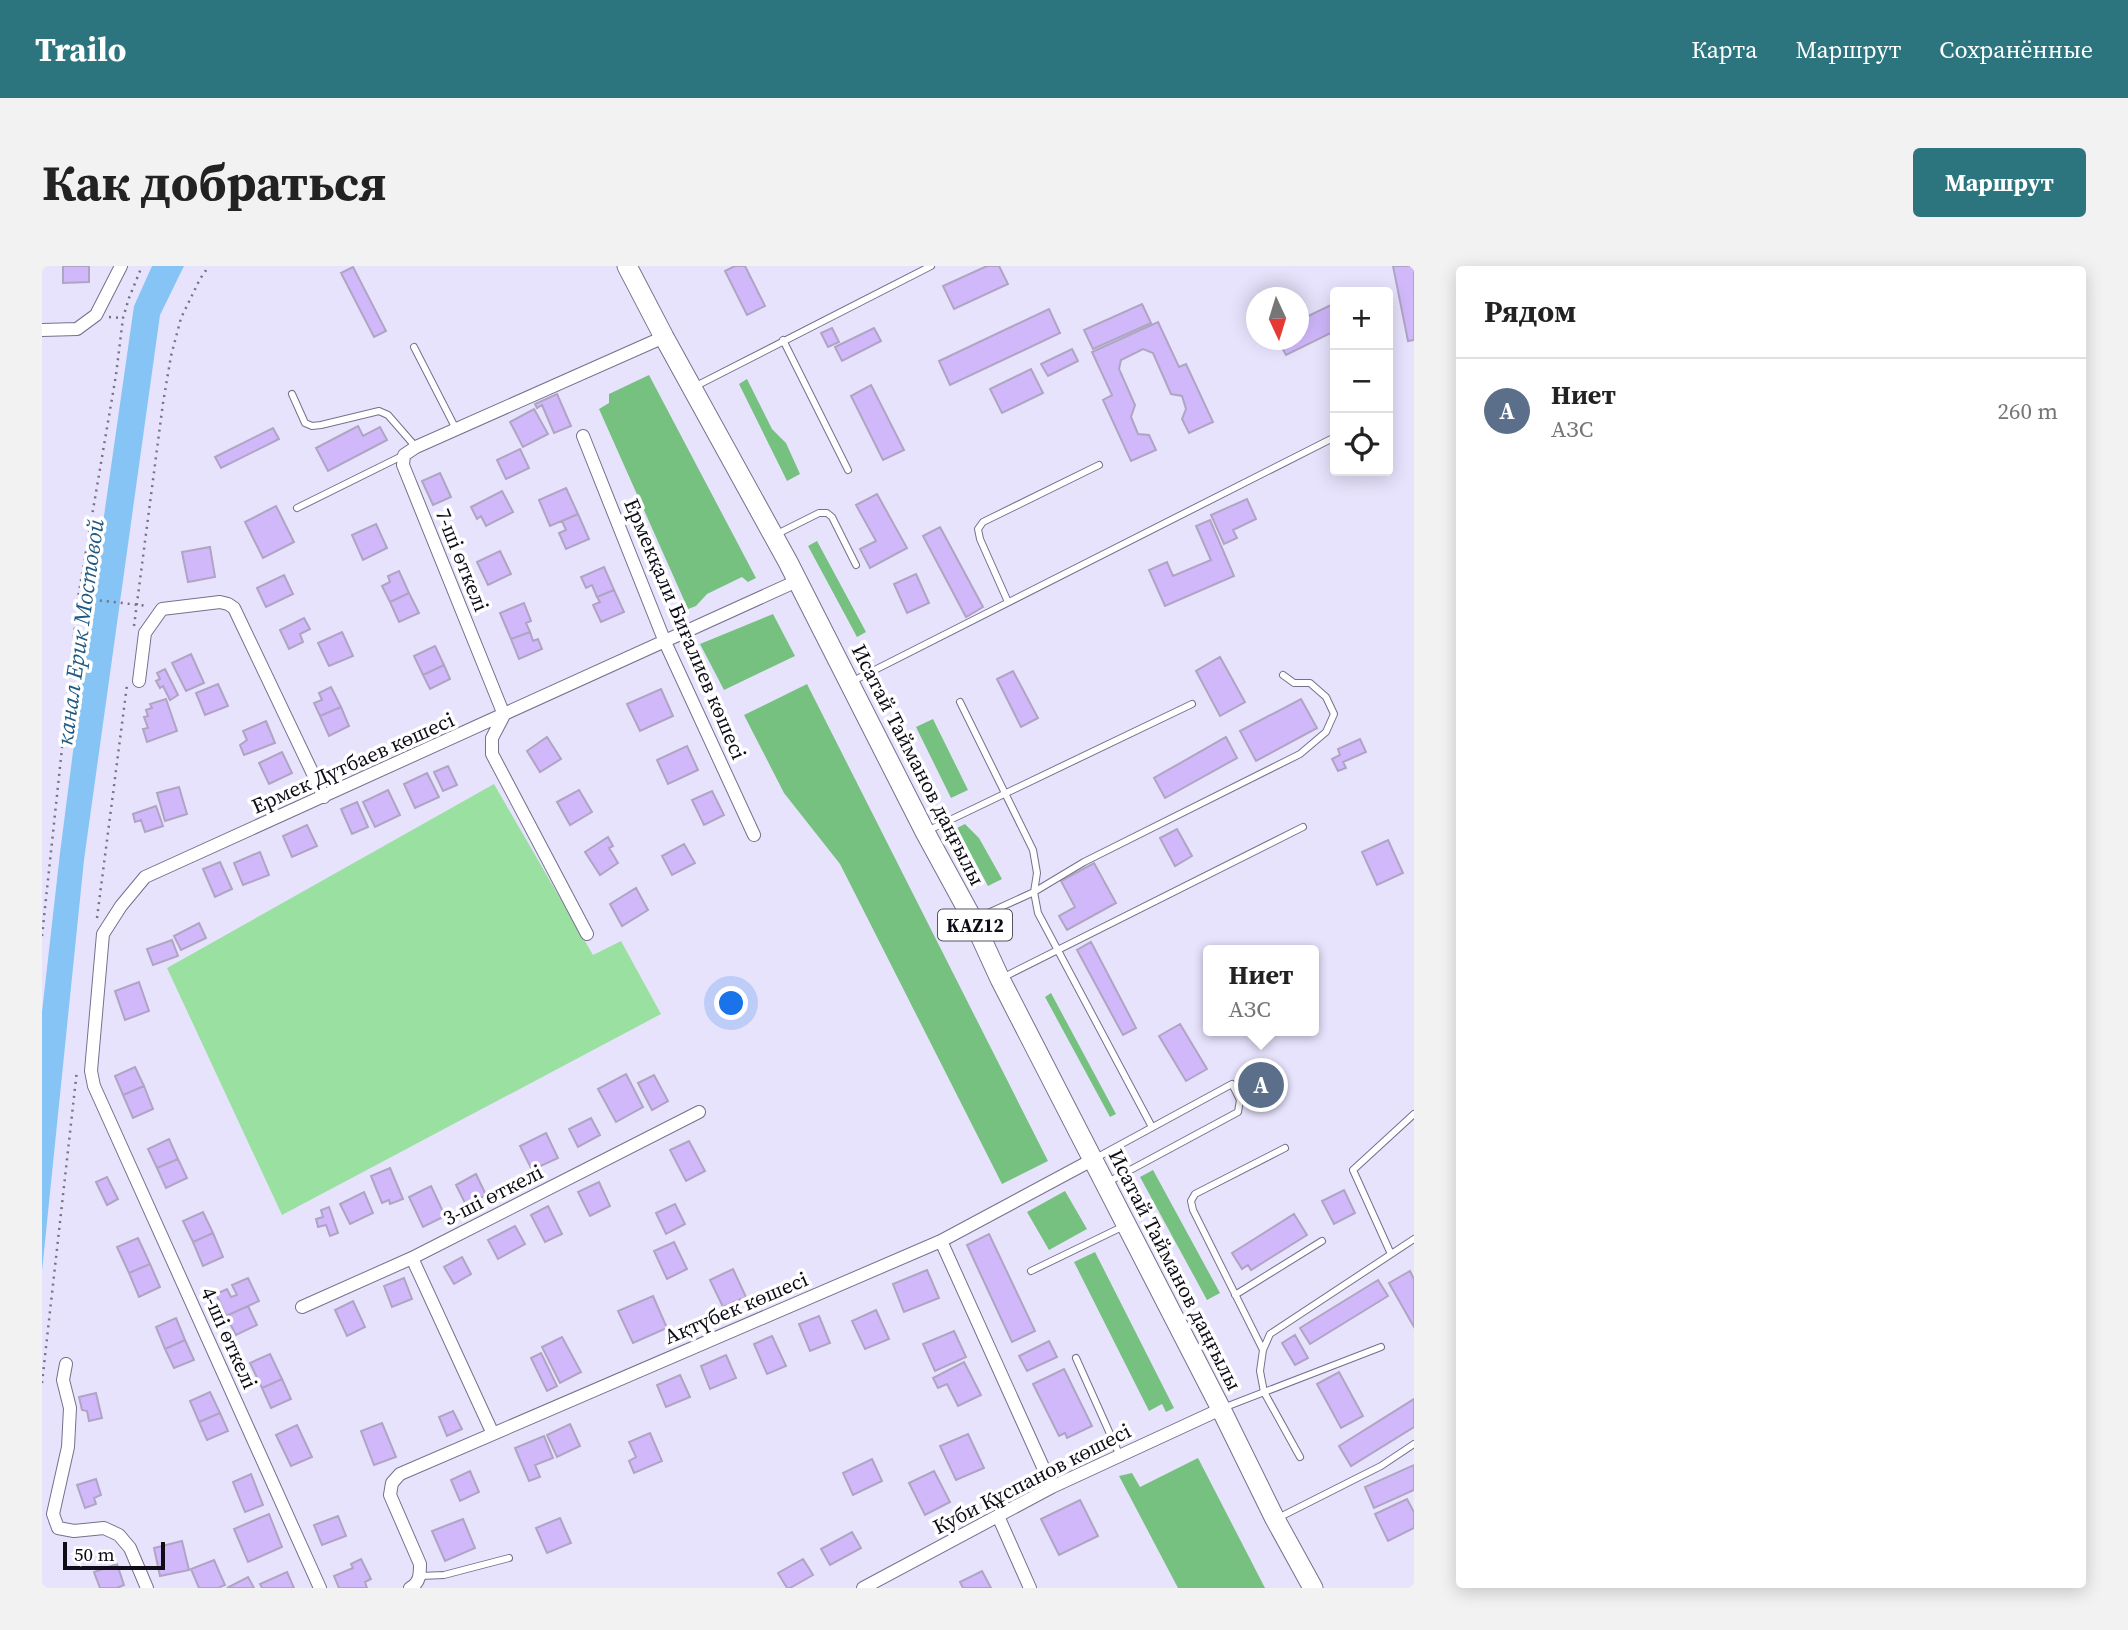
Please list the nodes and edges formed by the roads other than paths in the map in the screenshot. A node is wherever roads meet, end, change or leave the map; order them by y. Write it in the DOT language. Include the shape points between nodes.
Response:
graph roads {
  1 [pos="121,266"];
  2 [pos="627,266"];
  3 [pos="931,266"];
  4 [pos="42,330"];
  5 [pos="664,337"];
  6 [pos="783,340"];
  7 [pos="414,347"];
  8 [pos="692,388"];
  9 [pos="292,394"];
  10 [pos="456,429"];
  11 [pos="583,436"];
  12 [pos="1330,440"];
  13 [pos="416,447"];
  14 [pos="404,455"];
  15 [pos="1099,465"];
  16 [pos="848,470"];
  17 [pos="297,508"];
  18 [pos="774,536"];
  19 [pos="856,565"];
  20 [pos="797,581"];
  21 [pos="1008,602"];
  22 [pos="665,642"];
  23 [pos="1283,675"];
  24 [pos="849,682"];
  25 [pos="132,683"];
  26 [pos="960,702"];
  27 [pos="1192,704"];
  28 [pos="504,715"];
  29 [pos="1005,793"];
  30 [pos="324,797"];
  31 [pos="1303,827"];
  32 [pos="925,832"];
  33 [pos="754,835"];
  34 [pos="1034,892"];
  35 [pos="973,920"];
  36 [pos="587,934"];
  37 [pos="1058,950"];
  38 [pos="1000,979"];
  39 [pos="103,1103"];
  40 [pos="699,1112"];
  41 [pos="1414,1114"];
  42 [pos="1152,1127"];
  43 [pos="1285,1148"];
  44 [pos="1092,1160"];
  45 [pos="1105,1184"];
  46 [pos="1126,1225"];
  47 [pos="1414,1239"];
  48 [pos="941,1241"];
  49 [pos="1322,1241"];
  50 [pos="1391,1254"];
  51 [pos="412,1258"];
  52 [pos="1031,1271"];
  53 [pos="1235,1295"];
  54 [pos="302,1307"];
  55 [pos="1381,1347"];
  56 [pos="1263,1350"];
  57 [pos="1076,1358"];
  58 [pos="66,1364"];
  59 [pos="1264,1392"];
  60 [pos="1221,1409"];
  61 [pos="493,1434"];
  62 [pos="1414,1444"];
  63 [pos="1120,1456"];
  64 [pos="1300,1457"];
  65 [pos="1052,1487"];
  66 [pos="998,1516"];
  67 [pos="1275,1519"];
  68 [pos="509,1558"];
  69 [pos="420,1576"];
  70 [pos="871,1586"];
  71 [pos="147,1588"];
  72 [pos="320,1588"];
  73 [pos="410,1588"];
  74 [pos="1030,1588"];
  75 [pos="1313,1588"];
  1 -- 4 [label="street" via="96,315 77,329"];
  2 -- 5 [label="main road, Исатай Тайманов даңғылы / KAZ12"];
  3 -- 6 [label="lane"];
  5 -- 8 [label="main road, Исатай Тайманов даңғылы / KAZ12"];
  5 -- 10 [label="street"];
  6 -- 8 [label="lane"];
  6 -- 16 [label="lane"];
  7 -- 10 [label="lane"];
  8 -- 18 [label="main road, Исатай Тайманов даңғылы / KAZ12"];
  9 -- 13 [label="lane" via="305,423 312,426 379,411"];
  10 -- 13 [label="street"];
  11 -- 22 [label="street, Ермекқали Биғалиев көшесі"];
  12 -- 21 [label="lane"];
  13 -- 14 [label="street"];
  14 -- 17 [label="lane"];
  14 -- 28 [label="street, 7-шi өткелi" via="403,465"];
  15 -- 21 [label="lane" via="983,522 979,540"];
  18 -- 19 [label="lane" via="827,513"];
  18 -- 20 [label="main road, Исатай Тайманов даңғылы / KAZ12"];
  20 -- 22 [label="street, Ермек Дүтбаев көшесi"];
  20 -- 24 [label="main road, Исатай Тайманов даңғылы / KAZ12"];
  21 -- 24 [label="lane"];
  22 -- 28 [label="street, Ермек Дүтбаев көшесi"];
  22 -- 33 [label="street, Ермекқали Биғалиев көшесі"];
  23 -- 34 [label="lane" via="1294,683 1310,683 1326,697 1334,714 1326,732 1300,754 1084,862"];
  24 -- 32 [label="main road, Исатай Тайманов даңғылы / KAZ12"];
  25 -- 30 [label="street" via="145,633 162,609 228,604 234,608"];
  26 -- 29 [label="lane"];
  27 -- 29 [label="lane"];
  28 -- 30 [label="street, Ермек Дүтбаев көшесi"];
  28 -- 36 [label="street" via="492,738 492,754"];
  29 -- 32 [label="lane"];
  29 -- 34 [label="lane" via="1033,850"];
  30 -- 39 [label="street, Ермек Дүтбаев көшесi" via="145,877 121,906 103,934 91,1071"];
  31 -- 37 [label="lane"];
  32 -- 35 [label="main road, Исатай Тайманов даңғылы / KAZ12"];
  34 -- 35 [label="lane"];
  34 -- 37 [label="lane" via="1038,914"];
  35 -- 38 [label="main road, Исатай Тайманов даңғылы / KAZ12"];
  37 -- 38 [label="lane"];
  37 -- 42 [label="lane"];
  38 -- 44 [label="main road, Исатай Тайманов даңғылы / KAZ12"];
  39 -- 72 [label="street, 4-шi өткелi"];
  40 -- 51 [label="street, 3-шi өткелi"];
  41 -- 50 [label="lane" via="1353,1170"];
  42 -- 44 [label="lane"];
  42 -- 45 [label="lane" via="1232,1084 1240,1100 1238,1112"];
  43 -- 53 [label="lane" via="1195,1194 1191,1201"];
  44 -- 45 [label="main road, Исатай Тайманов даңғылы / KAZ12"];
  44 -- 48 [label="street, Ақтүбек көшесi"];
  45 -- 46 [label="main road, Исатай Тайманов даңғылы / KAZ12"];
  46 -- 52 [label="lane"];
  46 -- 60 [label="main road, Исатай Тайманов даңғылы / KAZ12"];
  47 -- 50 [label="lane"];
  48 -- 61 [label="street, Ақтүбек көшесi"];
  48 -- 65 [label="street"];
  49 -- 53 [label="lane"];
  50 -- 56 [label="lane" via="1269,1334"];
  51 -- 54 [label="street, 3-шi өткелi"];
  51 -- 61 [label="street"];
  53 -- 56 [label="lane"];
  55 -- 59 [label="lane"];
  56 -- 59 [label="lane"];
  57 -- 63 [label="lane"];
  58 -- 71 [label="street" via="63,1380 70,1408 68,1447 53,1514 58,1528 104,1528 119,1535 130,1548"];
  59 -- 60 [label="lane"];
  59 -- 64 [label="lane"];
  60 -- 63 [label="street, Куби Құспанов көшесi"];
  60 -- 67 [label="main road, Исатай Тайманов даңғылы / KAZ12"];
  61 -- 69 [label="street, Ақтүбек көшесi" via="400,1474 393,1483 390,1495 420,1564"];
  62 -- 67 [label="lane" via="1381,1466"];
  63 -- 65 [label="street, Куби Құспанов көшесi"];
  65 -- 66 [label="street, Куби Құспанов көшесi"];
  66 -- 70 [label="street, Куби Құспанов көшесi"];
  66 -- 74 [label="street"];
  67 -- 75 [label="main road, Исатай Тайманов даңғылы / KAZ12"];
  68 -- 69 [label="lane" via="444,1575"];
  69 -- 73 [label="street"];
}
